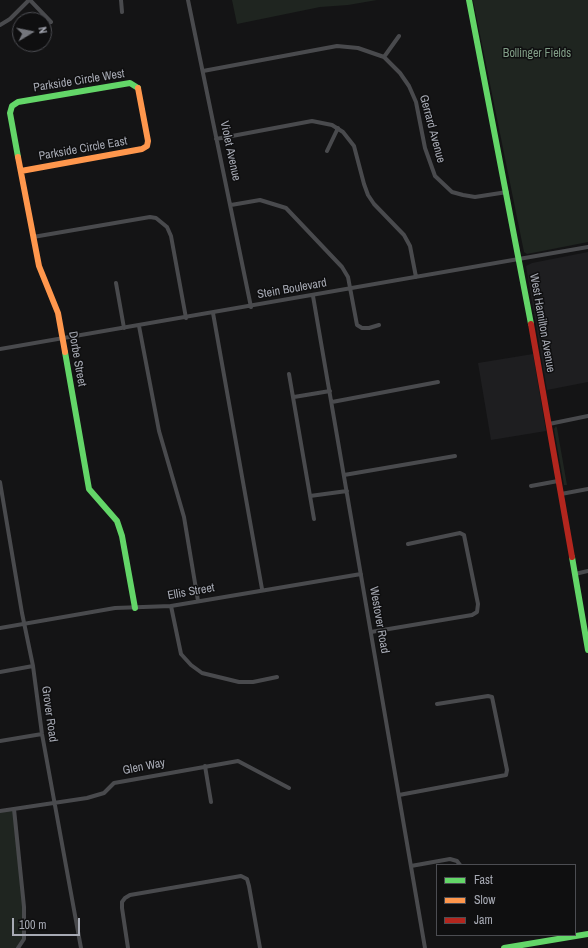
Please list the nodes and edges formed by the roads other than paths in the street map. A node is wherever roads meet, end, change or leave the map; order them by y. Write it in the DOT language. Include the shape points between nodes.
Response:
graph roads {
  1 [pos="29,0"];
  2 [pos="121,0"];
  3 [pos="188,0"];
  4 [pos="469,0"];
  5 [pos="41,12"];
  6 [pos="122,12"];
  7 [pos="0,25"];
  8 [pos="399,36"];
  9 [pos="384,57"];
  10 [pos="204,70"];
  11 [pos="12,106"];
  12 [pos="338,128"];
  13 [pos="216,139"];
  14 [pos="147,146"];
  15 [pos="327,151"];
  16 [pos="21,170"];
  17 [pos="507,192"];
  18 [pos="231,205"];
  19 [pos="33,237"];
  20 [pos="588,247"];
  21 [pos="520,260"];
  22 [pos="416,277"];
  23 [pos="116,282"];
  24 [pos="350,288"];
  25 [pos="313,296"];
  26 [pos="251,307"];
  27 [pos="213,313"];
  28 [pos="186,318"];
  29 [pos="378,325"];
  30 [pos="139,326"];
  31 [pos="124,328"];
  32 [pos="62,339"];
  33 [pos="0,349"];
  34 [pos="289,374"];
  35 [pos="438,382"];
  36 [pos="330,391"];
  37 [pos="294,397"];
  38 [pos="332,402"];
  39 [pos="588,416"];
  40 [pos="549,424"];
  41 [pos="455,456"];
  42 [pos="344,475"];
  43 [pos="558,482"];
  44 [pos="0,485"];
  45 [pos="531,486"];
  46 [pos="588,489"];
  47 [pos="347,491"];
  48 [pos="561,494"];
  49 [pos="310,496"];
  50 [pos="314,519"];
  51 [pos="408,544"];
  52 [pos="588,571"];
  53 [pos="361,574"];
  54 [pos="575,574"];
  55 [pos="262,590"];
  56 [pos="198,601"];
  57 [pos="171,606"];
  58 [pos="135,608"];
  59 [pos="24,625"];
  60 [pos="0,628"];
  61 [pos="371,632"];
  62 [pos="588,650"];
  63 [pos="33,666"];
  64 [pos="0,672"];
  65 [pos="277,677"];
  66 [pos="437,704"];
  67 [pos="42,734"];
  68 [pos="0,741"];
  69 [pos="205,766"];
  70 [pos="289,788"];
  71 [pos="399,794"];
  72 [pos="54,802"];
  73 [pos="211,802"];
  74 [pos="14,809"];
  75 [pos="0,811"];
  76 [pos="459,864"];
  77 [pos="411,866"];
  78 [pos="588,934"];
  79 [pos="18,948"];
  80 [pos="80,948"];
  81 [pos="128,948"];
  82 [pos="260,948"];
  83 [pos="425,948"];
  84 [pos="504,948"];
  1 -- 5 [label="street"];
  1 -- 7 [label="street"];
  2 -- 6 [label="street"];
  3 -- 10 [label="street, Violet Avenue"];
  4 -- 17 [label="street, West Hamilton Avenue"];
  8 -- 9 [label="street"];
  9 -- 10 [label="street, Gerrard Avenue" via="358,48 337,46"];
  9 -- 17 [label="street, Gerrard Avenue" via="400,73 416,102 425,148 434,176 452,192 469,196"];
  10 -- 13 [label="street, Violet Avenue"];
  11 -- 14 [label="street, Parkside Circle West" via="18,102 130,83 136,85 139,90"];
  11 -- 16 [label="street, Dorbe Street" via="10,113"];
  12 -- 13 [label="street" via="312,121"];
  12 -- 15 [label="street"];
  12 -- 22 [label="street" via="348,136 354,146 368,195 404,235 410,246"];
  13 -- 18 [label="street, Violet Avenue"];
  14 -- 16 [label="street, Parkside Circle East" via="142,149"];
  16 -- 19 [label="street, Dorbe Street"];
  17 -- 21 [label="street, West Hamilton Avenue"];
  18 -- 24 [label="street" via="260,200 286,208 342,267"];
  18 -- 26 [label="street, Violet Avenue"];
  19 -- 28 [label="street" via="156,218 167,227 171,236"];
  19 -- 32 [label="street, Dorbe Street" via="38,266 58,313"];
  20 -- 21 [label="street, Stein Boulevard"];
  21 -- 22 [label="street, Stein Boulevard"];
  21 -- 40 [label="street, West Hamilton Avenue"];
  22 -- 24 [label="street, Stein Boulevard"];
  23 -- 31 [label="street"];
  24 -- 25 [label="street, Stein Boulevard"];
  24 -- 29 [label="street" via="357,325 362,328"];
  25 -- 26 [label="street, Stein Boulevard"];
  25 -- 36 [label="street, Westover Road"];
  26 -- 27 [label="street, Stein Boulevard"];
  27 -- 28 [label="street, Stein Boulevard"];
  27 -- 55 [label="street"];
  28 -- 30 [label="street, Stein Boulevard"];
  30 -- 31 [label="street, Stein Boulevard"];
  30 -- 56 [label="street" via="159,431 184,517"];
  31 -- 32 [label="street, Stein Boulevard"];
  32 -- 33 [label="street, Stein Boulevard"];
  32 -- 58 [label="street, Dorbe Street" via="89,489 116,521 122,536"];
  34 -- 37 [label="street"];
  35 -- 38 [label="street"];
  36 -- 37 [label="street"];
  36 -- 38 [label="street, Westover Road"];
  37 -- 49 [label="street"];
  38 -- 42 [label="street, Westover Road"];
  39 -- 40 [label="street"];
  40 -- 43 [label="street, West Hamilton Avenue"];
  41 -- 42 [label="street"];
  42 -- 47 [label="street, Westover Road"];
  43 -- 45 [label="street"];
  43 -- 48 [label="street, West Hamilton Avenue"];
  44 -- 59 [label="street, Grover Road"];
  46 -- 48 [label="street"];
  47 -- 49 [label="street"];
  47 -- 53 [label="street, Westover Road"];
  48 -- 54 [label="street, West Hamilton Avenue"];
  49 -- 50 [label="street"];
  51 -- 61 [label="street" via="460,533 464,535 478,604 477,612 472,615"];
  52 -- 54 [label="street"];
  53 -- 55 [label="street, Ellis Street"];
  53 -- 61 [label="street, Westover Road"];
  54 -- 62 [label="street, West Hamilton Avenue"];
  55 -- 56 [label="street, Ellis Street"];
  56 -- 57 [label="street, Ellis Street"];
  57 -- 58 [label="street, Ellis Street"];
  57 -- 65 [label="street" via="181,654 202,673 239,682"];
  58 -- 59 [label="street, Ellis Street" via="115,608"];
  59 -- 60 [label="street, Ellis Street"];
  59 -- 63 [label="street, Grover Road"];
  61 -- 71 [label="street, Westover Road"];
  63 -- 64 [label="street"];
  63 -- 67 [label="street, Grover Road"];
  66 -- 71 [label="street" via="492,697 506,775"];
  67 -- 68 [label="street"];
  67 -- 72 [label="street, Grover Road"];
  69 -- 70 [label="street, Glen Way" via="238,761"];
  69 -- 72 [label="street, Glen Way" via="114,783 104,793"];
  69 -- 73 [label="street"];
  71 -- 77 [label="street, Westover Road"];
  72 -- 74 [label="street, Glen Way"];
  72 -- 80 [label="street, Grover Road"];
  74 -- 75 [label="street, Glen Way"];
  74 -- 79 [label="street" via="24,908 24,939"];
  76 -- 77 [label="street" via="450,859"];
  77 -- 83 [label="street, Westover Road"];
  78 -- 84 [label="street"];
  81 -- 82 [label="street" via="122,908 125,898 130,895 241,876 246,879 249,886"];
}
